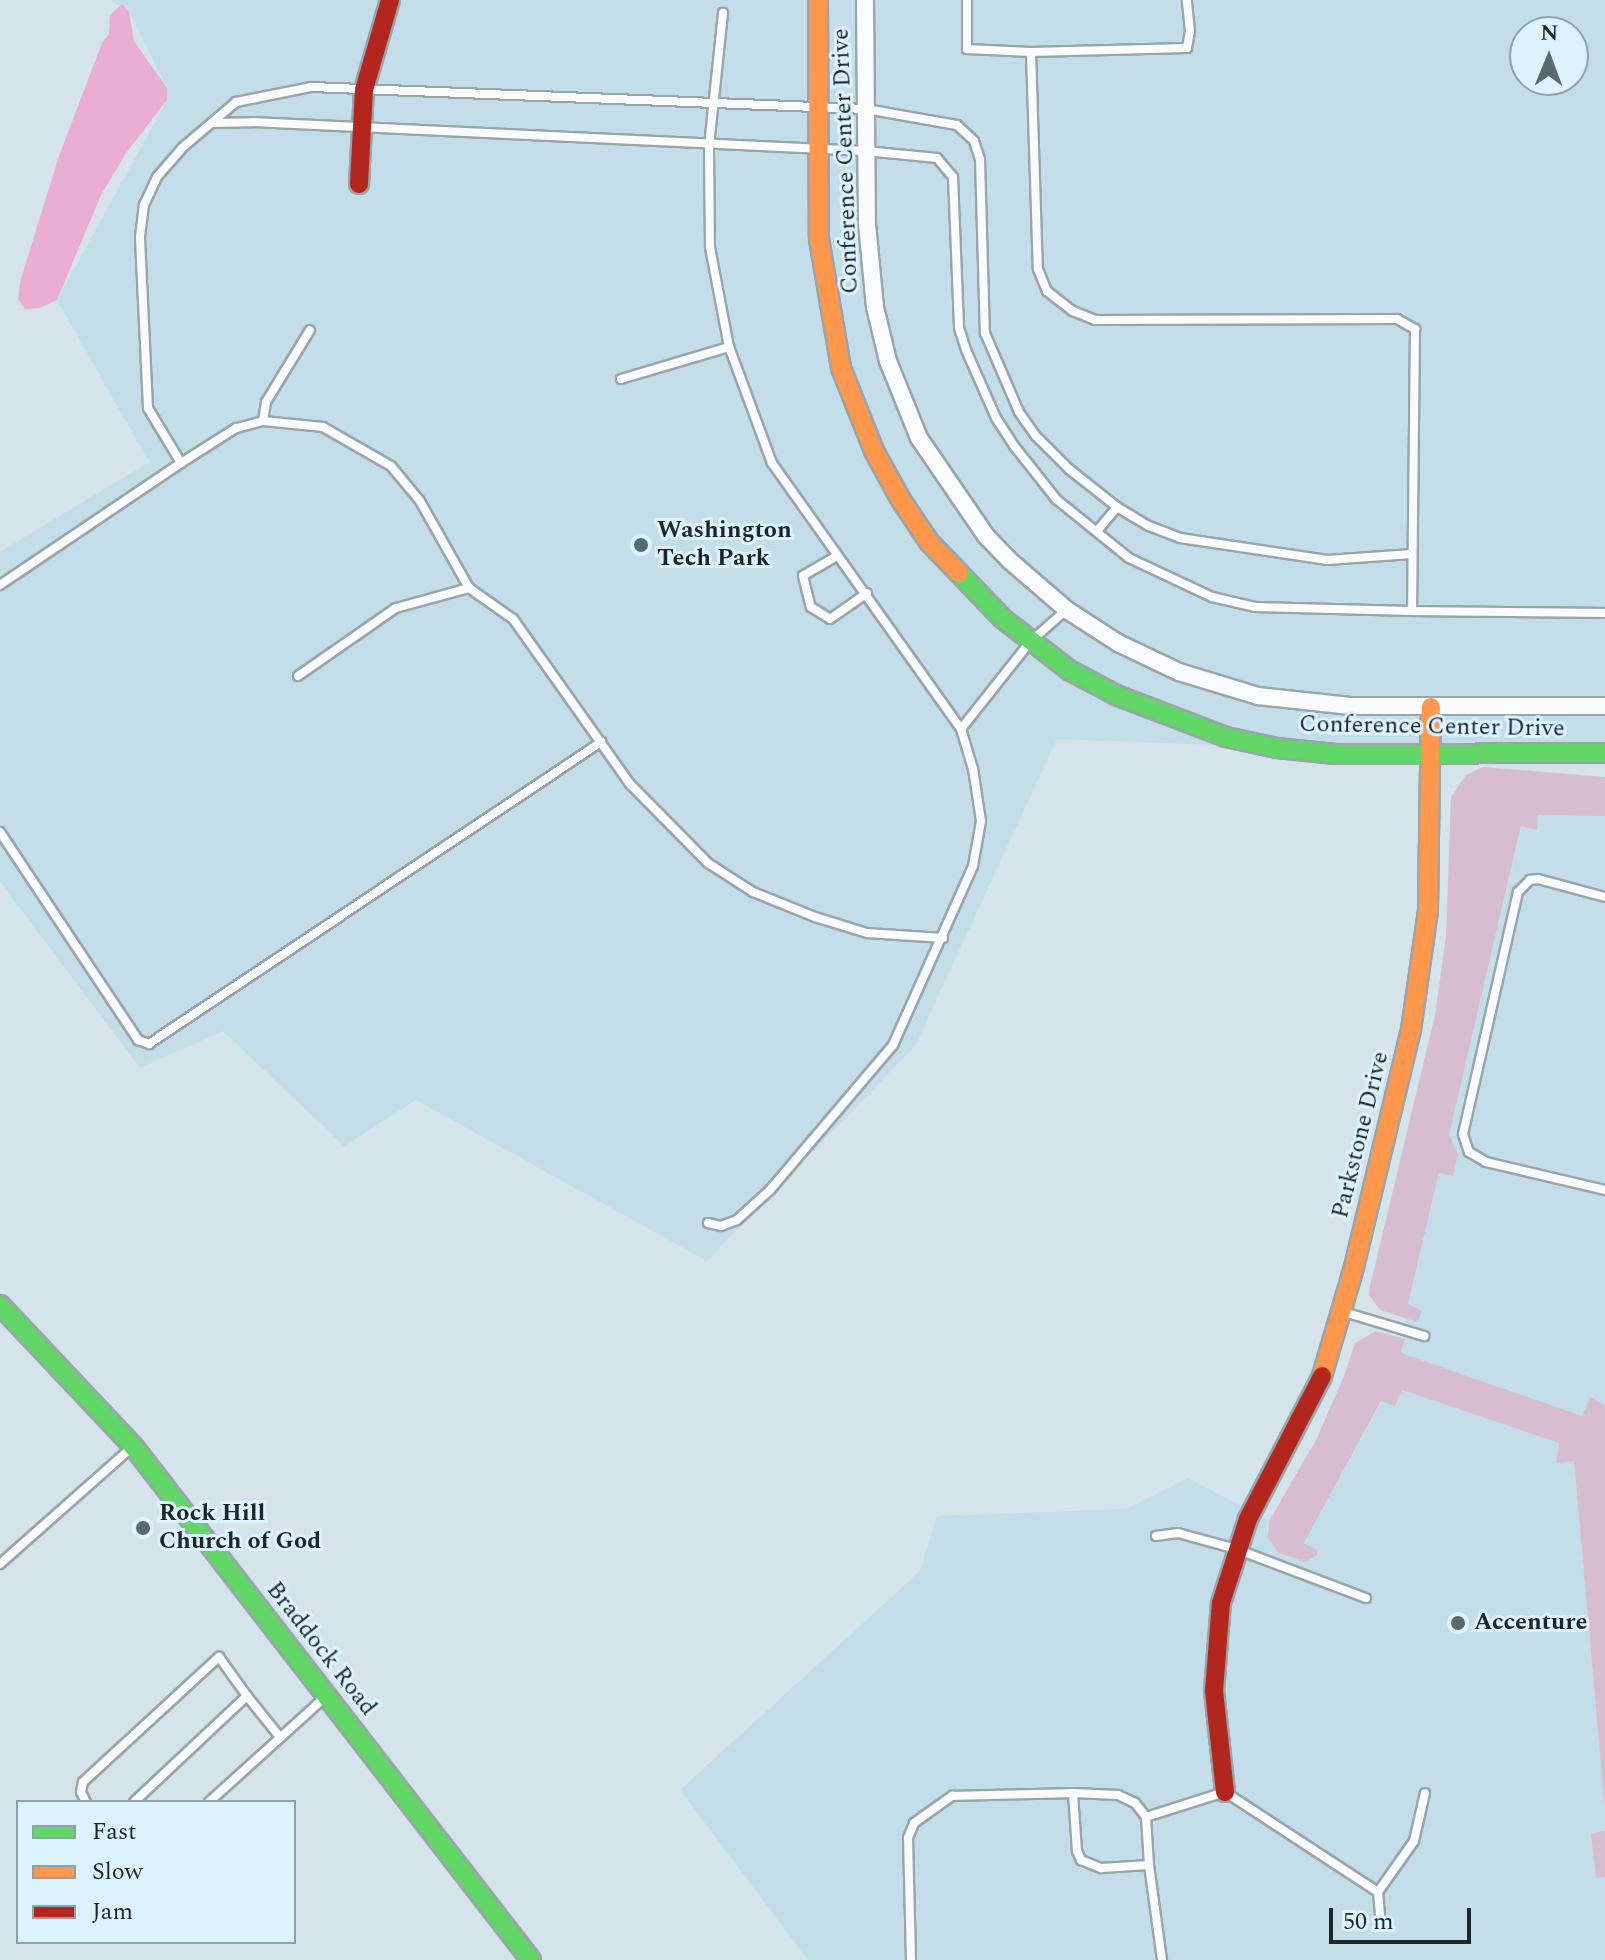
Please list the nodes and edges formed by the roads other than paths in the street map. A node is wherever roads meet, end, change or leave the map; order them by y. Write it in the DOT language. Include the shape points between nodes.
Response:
graph roads {
  1 [pos="390,0"];
  2 [pos="818,0"];
  3 [pos="865,0"];
  4 [pos="967,0"];
  5 [pos="1187,0"];
  6 [pos="723,13"];
  7 [pos="1031,52"];
  8 [pos="364,90"];
  9 [pos="711,104"];
  10 [pos="818,108"];
  11 [pos="866,109"];
  12 [pos="212,123"];
  13 [pos="361,129"];
  14 [pos="709,146"];
  15 [pos="866,151"];
  16 [pos="818,152"];
  17 [pos="359,184"];
  18 [pos="310,330"];
  19 [pos="729,347"];
  20 [pos="621,379"];
  21 [pos="263,421"];
  22 [pos="181,463"];
  23 [pos="1117,507"];
  24 [pos="1097,531"];
  25 [pos="1412,554"];
  26 [pos="837,556"];
  27 [pos="0,585"];
  28 [pos="469,588"];
  29 [pos="867,593"];
  30 [pos="1067,610"];
  31 [pos="1412,611"];
  32 [pos="1605,613"];
  33 [pos="1030,642"];
  34 [pos="298,676"];
  35 [pos="1605,706"];
  36 [pos="1431,707"];
  37 [pos="961,729"];
  38 [pos="601,742"];
  39 [pos="1605,753"];
  40 [pos="1430,754"];
  41 [pos="0,832"];
  42 [pos="1605,897"];
  43 [pos="943,938"];
  44 [pos="1605,1190"];
  45 [pos="708,1223"];
  46 [pos="0,1305"];
  47 [pos="1342,1311"];
  48 [pos="1424,1336"];
  49 [pos="133,1446"];
  50 [pos="1156,1536"];
  51 [pos="1236,1549"];
  52 [pos="0,1564"];
  53 [pos="1366,1598"];
  54 [pos="247,1696"];
  55 [pos="327,1696"];
  56 [pos="279,1736"];
  57 [pos="1225,1792"];
  58 [pos="1073,1793"];
  59 [pos="1425,1793"];
  60 [pos="85,1800"];
  61 [pos="136,1800"];
  62 [pos="211,1800"];
  63 [pos="1146,1817"];
  64 [pos="1149,1865"];
  65 [pos="1378,1892"];
  66 [pos="1380,1917"];
  67 [pos="531,1960"];
  68 [pos="911,1960"];
  69 [pos="1162,1960"];
  1 -- 8 [label="street"];
  2 -- 10 [label="street, Conference Center Drive"];
  3 -- 11 [label="street, Conference Center Drive"];
  4 -- 7 [label="lane" via="967,49"];
  5 -- 7 [label="lane" via="1187,48"];
  6 -- 9 [label="lane"];
  7 -- 25 [label="lane" via="1038,269 1047,291 1073,311 1095,320 1397,319 1415,329"];
  8 -- 9 [label="lane"];
  8 -- 12 [label="lane" via="311,87 236,102"];
  8 -- 13 [label="street"];
  9 -- 10 [label="lane"];
  9 -- 14 [label="lane"];
  10 -- 11 [label="lane"];
  10 -- 16 [label="street, Conference Center Drive"];
  11 -- 15 [label="street, Conference Center Drive"];
  11 -- 23 [label="lane" via="957,125 974,141 980,159 985,333 1000,375 1036,436"];
  12 -- 13 [label="lane"];
  12 -- 22 [label="lane" via="157,177 144,205 140,237 148,408"];
  13 -- 14 [label="lane"];
  13 -- 17 [label="street"];
  14 -- 16 [label="lane"];
  14 -- 19 [label="lane" via="710,247"];
  15 -- 16 [label="lane"];
  15 -- 24 [label="lane" via="937,158 953,177 959,328 966,350 1015,447 1056,499"];
  15 -- 30 [label="street, Conference Center Drive" via="875,307 902,401 919,438 986,536"];
  16 -- 33 [label="street, Conference Center Drive" via="819,239 826,289 841,368 874,451 929,542"];
  18 -- 21 [label="lane" via="266,402"];
  19 -- 20 [label="lane"];
  19 -- 26 [label="lane" via="772,463"];
  21 -- 22 [label="lane" via="236,428"];
  21 -- 28 [label="lane" via="323,427 391,466 420,501"];
  22 -- 27 [label="lane"];
  23 -- 24 [label="lane"];
  23 -- 25 [label="lane" via="1180,538 1327,560"];
  24 -- 31 [label="lane" via="1129,558 1212,597 1255,607"];
  25 -- 31 [label="lane"];
  26 -- 29 [label="lane"];
  26 -- 29 [label="lane" via="803,576 811,607 830,619"];
  28 -- 34 [label="lane" via="396,608"];
  28 -- 38 [label="lane" via="513,619"];
  29 -- 37 [label="lane"];
  30 -- 33 [label="lane"];
  30 -- 36 [label="street, Conference Center Drive" via="1118,643 1179,672 1246,692 1303,703"];
  31 -- 32 [label="lane"];
  33 -- 37 [label="lane"];
  33 -- 40 [label="street, Conference Center Drive" via="1116,695 1226,737 1336,754"];
  35 -- 36 [label="street, Conference Center Drive"];
  36 -- 40 [label="street, Parkstone Drive"];
  37 -- 43 [label="lane" via="981,821 973,866"];
  38 -- 41 [label="lane" via="149,1044 138,1040"];
  38 -- 43 [label="lane" via="630,784 708,863 753,892 867,933"];
  39 -- 40 [label="street, Conference Center Drive"];
  40 -- 47 [label="street, Parkstone Drive" via="1422,972"];
  42 -- 44 [label="lane" via="1538,879 1518,892 1463,1134 1477,1159"];
  43 -- 45 [label="lane" via="893,1045 851,1097 737,1220 721,1226"];
  46 -- 49 [label="street, Braddock Road"];
  47 -- 48 [label="lane"];
  47 -- 51 [label="street, Parkstone Drive" via="1322,1377"];
  49 -- 52 [label="lane"];
  49 -- 55 [label="street, Braddock Road"];
  50 -- 51 [label="lane" via="1178,1533"];
  51 -- 53 [label="lane"];
  51 -- 57 [label="street, Parkstone Drive" via="1215,1647 1214,1691"];
  54 -- 56 [label="lane"];
  54 -- 60 [label="lane" via="219,1657 83,1782"];
  54 -- 61 [label="lane"];
  55 -- 56 [label="lane"];
  55 -- 67 [label="street, Braddock Road"];
  56 -- 62 [label="lane"];
  57 -- 63 [label="lane"];
  57 -- 65 [label="lane"];
  58 -- 63 [label="lane" via="1118,1795 1135,1803"];
  58 -- 64 [label="lane" via="1081,1860 1101,1868"];
  58 -- 68 [label="lane" via="952,1796 914,1823 908,1838"];
  59 -- 65 [label="lane" via="1414,1841"];
  63 -- 64 [label="lane"];
  64 -- 69 [label="lane"];
  65 -- 66 [label="lane"];
}
